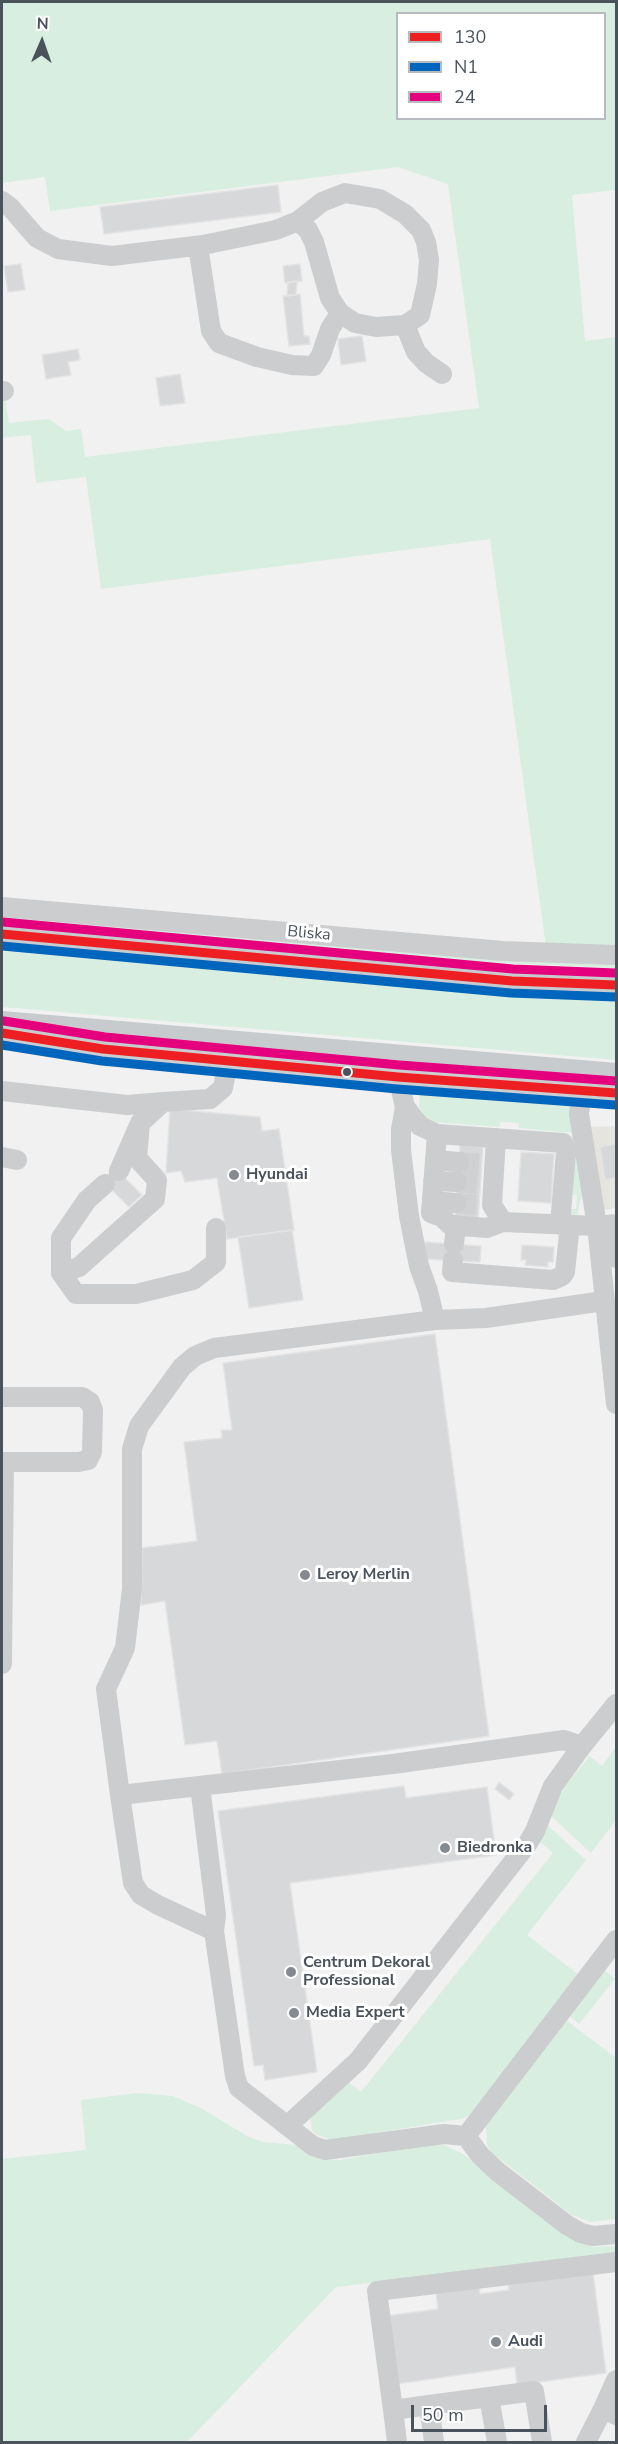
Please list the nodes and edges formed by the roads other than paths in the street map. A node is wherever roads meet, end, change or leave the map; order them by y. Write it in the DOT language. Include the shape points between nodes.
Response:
graph roads {
  1 [pos="2,201"];
  2 [pos="298,221"];
  3 [pos="198,246"];
  4 [pos="340,314"];
  5 [pos="405,325"];
  6 [pos="442,374"];
  7 [pos="2,907"];
  8 [pos="2,934"];
  9 [pos="616,955"];
  10 [pos="616,985"];
  11 [pos="2,1023"];
  12 [pos="2,1034"];
  13 [pos="228,1061"];
  14 [pos="616,1075"];
  15 [pos="398,1077"];
  16 [pos="582,1090"];
  17 [pos="2,1091"];
  18 [pos="616,1093"];
  19 [pos="163,1102"];
  20 [pos="405,1107"];
  21 [pos="140,1123"];
  22 [pos="436,1134"];
  23 [pos="496,1138"];
  24 [pos="435,1160"];
  25 [pos="459,1162"];
  26 [pos="433,1181"];
  27 [pos="457,1182"];
  28 [pos="456,1203"];
  29 [pos="431,1207"];
  30 [pos="409,1216"];
  31 [pos="503,1222"];
  32 [pos="565,1225"];
  33 [pos="597,1226"];
  34 [pos="616,1226"];
  35 [pos="216,1228"];
  36 [pos="454,1243"];
  37 [pos="616,1258"];
  38 [pos="61,1273"];
  39 [pos="604,1301"];
  40 [pos="435,1320"];
  41 [pos="2,1397"];
  42 [pos="616,1404"];
  43 [pos="3,1462"];
  44 [pos="2,1575"];
  45 [pos="2,1664"];
  46 [pos="616,1704"];
  47 [pos="582,1746"];
  48 [pos="200,1786"];
  49 [pos="120,1795"];
  50 [pos="214,1931"];
  51 [pos="616,1940"];
  52 [pos="287,2126"];
  53 [pos="466,2136"];
  54 [pos="616,2234"];
  55 [pos="616,2262"];
  56 [pos="616,2380"];
  57 [pos="489,2397"];
  58 [pos="429,2405"];
  59 [pos="393,2410"];
  60 [pos="610,2412"];
  61 [pos="397,2442"];
  62 [pos="434,2442"];
  63 [pos="497,2442"];
  64 [pos="542,2442"];
  65 [pos="586,2442"];
  1 -- 3 [label="street" via="37,238 58,249 112,256"];
  2 -- 3 [label="street" via="276,230"];
  2 -- 4 [label="street" via="314,242 330,298"];
  2 -- 5 [label="street" via="322,202 345,193 380,199 405,214 421,230 429,260 420,315"];
  3 -- 4 [label="street" via="210,327 219,343 257,357 314,366"];
  4 -- 5 [label="street" via="355,323 376,327"];
  5 -- 6 [label="street" via="416,352"];
  7 -- 9 [label="street, Bliska" via="502,951"];
  8 -- 10 [label="main road" via="512,981"];
  11 -- 14 [label="main road"];
  12 -- 13 [label="street"];
  13 -- 15 [label="street"];
  13 -- 19 [label="street" via="223,1088 210,1099"];
  15 -- 16 [label="street"];
  15 -- 20 [label="street"];
  16 -- 18 [label="street"];
  16 -- 33 [label="street" via="579,1114"];
  17 -- 19 [label="street" via="127,1105"];
  19 -- 21 [label="street"];
  20 -- 22 [label="street" via="420,1126"];
  20 -- 30 [label="street" via="401,1150"];
  21 -- 38 [label="street" via="112,1177 87,1200 61,1238"];
  21 -- 38 [label="street" via="137,1158 157,1180 155,1199 79,1267"];
  22 -- 23 [label="street"];
  22 -- 24 [label="street"];
  23 -- 31 [label="street" via="488,1164 486,1205"];
  23 -- 32 [label="street" via="563,1143"];
  24 -- 25 [label="street"];
  24 -- 26 [label="street"];
  26 -- 27 [label="street"];
  26 -- 29 [label="street"];
  28 -- 29 [label="street"];
  29 -- 30 [label="street"];
  29 -- 36 [label="street" via="450,1225"];
  30 -- 40 [label="street"];
  31 -- 32 [label="street"];
  31 -- 36 [label="street"];
  32 -- 33 [label="street"];
  32 -- 36 [label="street" via="565,1272 553,1280 452,1272"];
  33 -- 34 [label="street"];
  33 -- 39 [label="street"];
  34 -- 37 [label="street"];
  35 -- 38 [label="street" via="216,1262 193,1280 136,1294 76,1294"];
  39 -- 40 [label="street"];
  39 -- 42 [label="street"];
  40 -- 49 [label="street" via="214,1348 182,1367 140,1426 132,1449 132,1589 125,1648 106,1689"];
  41 -- 43 [label="street" via="82,1398 90,1402 93,1410 92,1452 88,1460"];
  43 -- 44 [label="street"];
  44 -- 45 [label="street"];
  46 -- 47 [label="street"];
  47 -- 48 [label="street" via="564,1740"];
  47 -- 52 [label="street" via="553,1786 528,1843 358,2061"];
  48 -- 49 [label="street"];
  48 -- 50 [label="street" via="216,1915"];
  49 -- 50 [label="street" via="129,1865 141,1895"];
  50 -- 52 [label="street" via="239,2088"];
  51 -- 53 [label="street"];
  52 -- 53 [label="street" via="313,2146 325,2150 444,2134"];
  53 -- 54 [label="street" via="498,2172 567,2225 593,2236"];
  55 -- 59 [label="street" via="377,2291"];
  56 -- 60 [label="street"];
  57 -- 58 [label="street"];
  57 -- 63 [label="street"];
  57 -- 64 [label="street" via="534,2391"];
  58 -- 59 [label="street"];
  58 -- 62 [label="street"];
  59 -- 61 [label="street"];
  60 -- 65 [label="street"];
}
